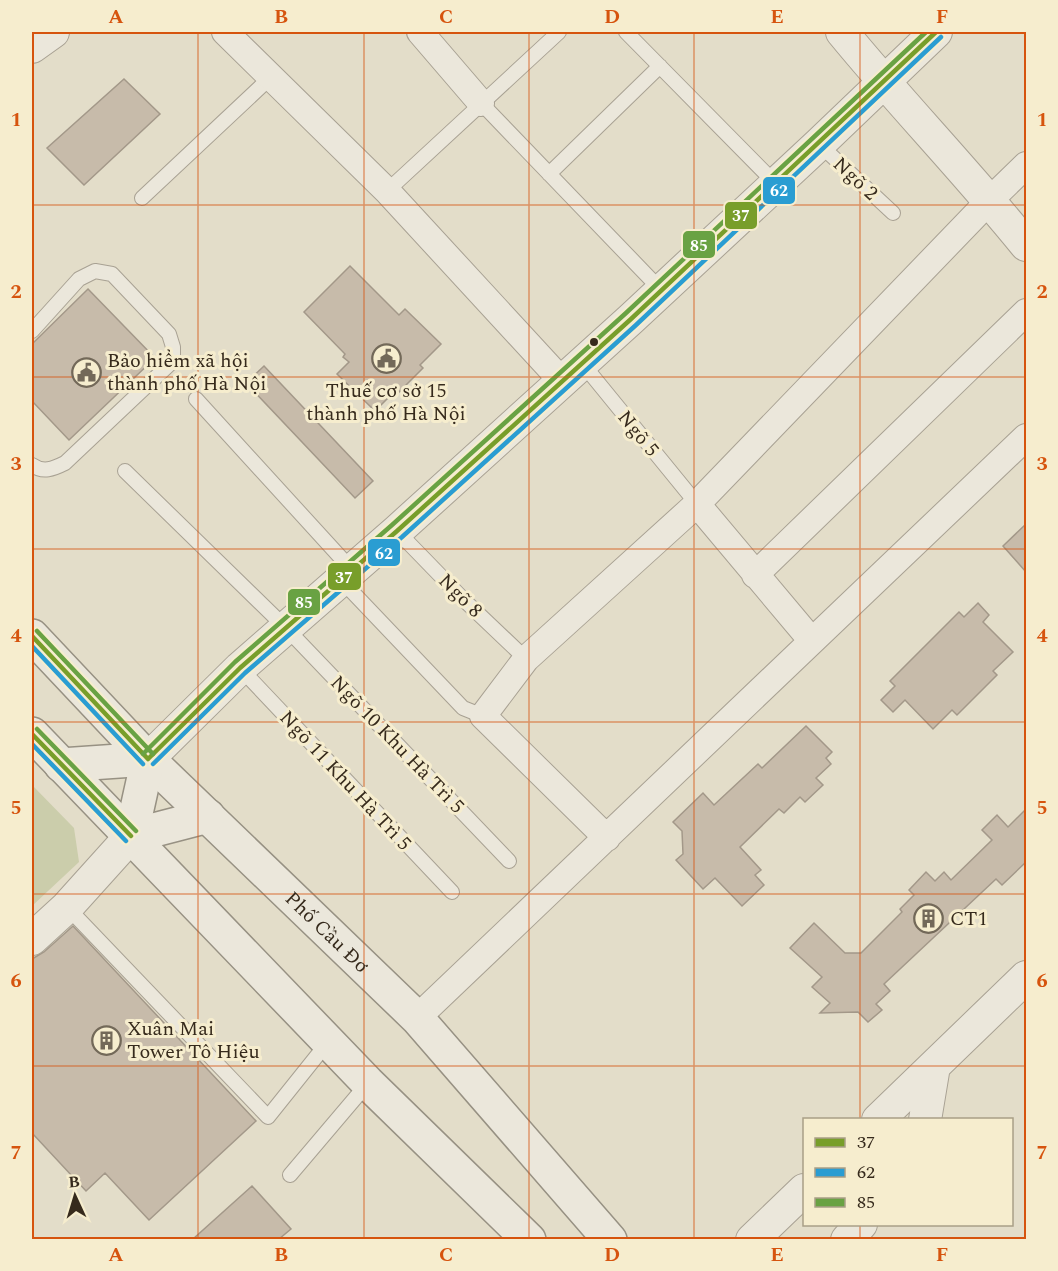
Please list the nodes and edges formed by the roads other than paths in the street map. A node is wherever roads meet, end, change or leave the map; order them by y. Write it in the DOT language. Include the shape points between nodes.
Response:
graph roads {
  1 [pos="53,32"];
  2 [pos="225,32"];
  3 [pos="420,32"];
  4 [pos="559,32"];
  5 [pos="626,32"];
  6 [pos="842,32"];
  7 [pos="936,32"];
  8 [pos="32,47"];
  9 [pos="660,66"];
  10 [pos="271,77"];
  11 [pos="882,81"];
  12 [pos="481,104"];
  13 [pos="819,144"];
  14 [pos="1026,165"];
  15 [pos="549,174"];
  16 [pos="776,184"];
  17 [pos="387,191"];
  18 [pos="142,198"];
  19 [pos="990,200"];
  20 [pos="893,213"];
  21 [pos="1026,245"];
  22 [pos="662,291"];
  23 [pos="1026,312"];
  24 [pos="32,331"];
  25 [pos="572,372"];
  26 [pos="196,399"];
  27 [pos="1026,437"];
  28 [pos="32,465"];
  29 [pos="124,471"];
  30 [pos="697,504"];
  31 [pos="397,531"];
  32 [pos="346,574"];
  33 [pos="755,575"];
  34 [pos="286,627"];
  35 [pos="32,636"];
  36 [pos="812,641"];
  37 [pos="526,659"];
  38 [pos="240,668"];
  39 [pos="483,716"];
  40 [pos="32,734"];
  41 [pos="148,759"];
  42 [pos="61,765"];
  43 [pos="208,816"];
  44 [pos="131,836"];
  45 [pos="607,838"];
  46 [pos="509,861"];
  47 [pos="452,892"];
  48 [pos="67,907"];
  49 [pos="32,939"];
  50 [pos="1026,977"];
  51 [pos="417,1018"];
  52 [pos="328,1042"];
  53 [pos="934,1066"];
  54 [pos="368,1083"];
  55 [pos="879,1118"];
  56 [pos="925,1118"];
  57 [pos="290,1175"];
  58 [pos="803,1191"];
  59 [pos="859,1226"];
  60 [pos="530,1239"];
  61 [pos="610,1239"];
  62 [pos="752,1239"];
  63 [pos="847,1239"];
  1 -- 8 [label="street"];
  2 -- 10 [label="street"];
  3 -- 12 [label="street"];
  4 -- 12 [label="lane"];
  5 -- 9 [label="lane"];
  6 -- 11 [label="street"];
  7 -- 11 [label="street"];
  9 -- 15 [label="lane"];
  9 -- 16 [label="lane"];
  10 -- 17 [label="street"];
  10 -- 18 [label="lane"];
  11 -- 13 [label="street"];
  11 -- 19 [label="street"];
  12 -- 15 [label="lane"];
  12 -- 17 [label="lane"];
  13 -- 16 [label="street"];
  13 -- 20 [label="lane, Ngõ 2"];
  14 -- 19 [label="street"];
  15 -- 22 [label="lane"];
  16 -- 22 [label="street"];
  17 -- 25 [label="street"];
  19 -- 21 [label="street"];
  19 -- 30 [label="street"];
  22 -- 25 [label="street"];
  23 -- 33 [label="street"];
  24 -- 28 [label="lane" via="79,279 95,271 112,274 169,334 173,361 65,463 50,471"];
  25 -- 30 [label="lane, Ngõ 5"];
  25 -- 31 [label="street"];
  26 -- 32 [label="lane"];
  27 -- 36 [label="street"];
  29 -- 34 [label="lane, Ngõ 10 Khu Hà Trì 5"];
  30 -- 33 [label="street"];
  30 -- 37 [label="street"];
  31 -- 32 [label="street"];
  31 -- 37 [label="lane, Ngõ 8"];
  32 -- 34 [label="street"];
  32 -- 39 [label="lane" via="463,708"];
  33 -- 36 [label="street"];
  34 -- 38 [label="street"];
  34 -- 46 [label="lane, Ngõ 10 Khu Hà Trì 5"];
  35 -- 41 [label="main road, Phố Cầu Đơ"];
  36 -- 45 [label="street"];
  37 -- 39 [label="street"];
  38 -- 41 [label="street"];
  38 -- 47 [label="lane, Ngõ 11 Khu Hà Trì 5"];
  39 -- 45 [label="street"];
  40 -- 42 [label="main road"];
  41 -- 42 [label="main road"];
  41 -- 43 [label="main road, Phố Cầu Đơ"];
  41 -- 44 [label="main road"];
  42 -- 44 [label="main road"];
  43 -- 44 [label="main road"];
  43 -- 51 [label="main road, Phố Cầu Đơ"];
  44 -- 48 [label="street"];
  44 -- 52 [label="main road"];
  45 -- 51 [label="street"];
  48 -- 49 [label="street"];
  48 -- 52 [label="lane" via="268,1117"];
  50 -- 53 [label="street"];
  51 -- 61 [label="main road, Phố Cầu Đơ"];
  52 -- 54 [label="main road"];
  53 -- 55 [label="street"];
  53 -- 56 [label="street"];
  54 -- 57 [label="lane"];
  54 -- 60 [label="main road"];
  58 -- 62 [label="street"];
  59 -- 63 [label="street"];
}
